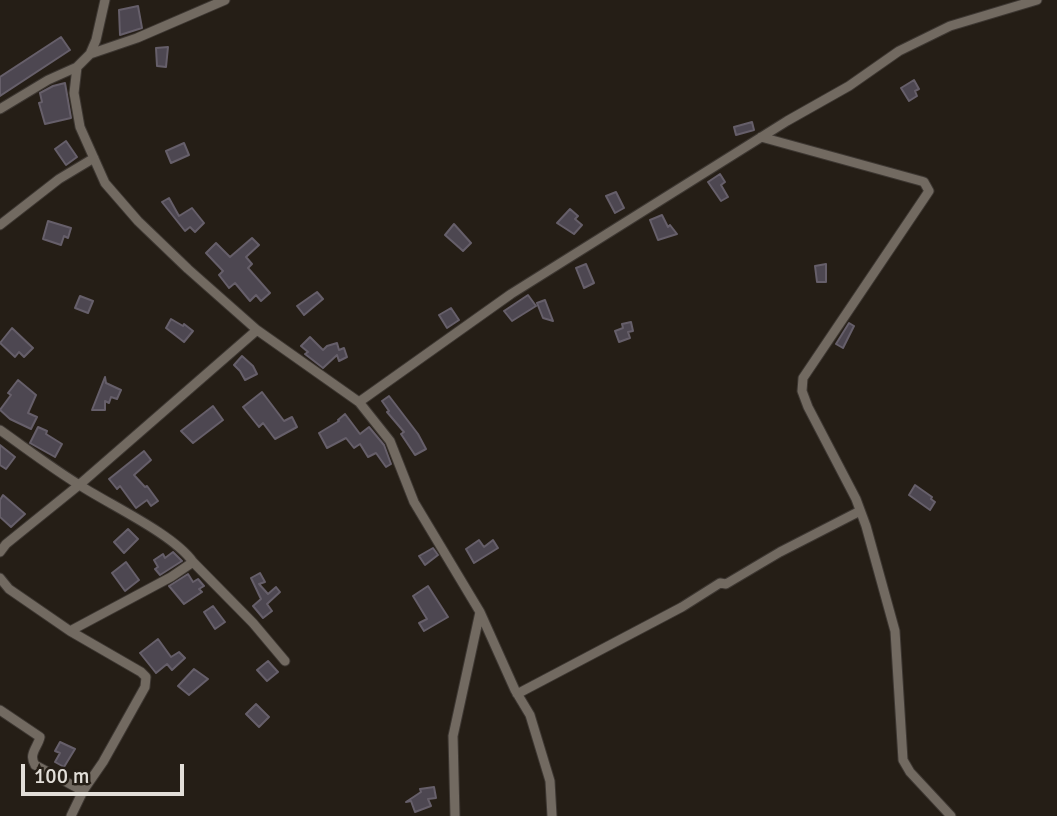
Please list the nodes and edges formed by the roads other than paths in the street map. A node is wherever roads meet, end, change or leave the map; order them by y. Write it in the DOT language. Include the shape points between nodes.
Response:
graph roads {
  1 [pos="105,0"];
  2 [pos="225,0"];
  3 [pos="1037,0"];
  4 [pos="90,54"];
  5 [pos="77,66"];
  6 [pos="0,109"];
  7 [pos="761,138"];
  8 [pos="94,158"];
  9 [pos="0,225"];
  10 [pos="257,330"];
  11 [pos="359,402"];
  12 [pos="0,430"];
  13 [pos="79,485"];
  14 [pos="860,511"];
  15 [pos="0,552"];
  16 [pos="193,562"];
  17 [pos="0,578"];
  18 [pos="480,612"];
  19 [pos="70,631"];
  20 [pos="285,662"];
  21 [pos="517,694"];
  22 [pos="0,710"];
  23 [pos="83,791"];
  24 [pos="71,816"];
  25 [pos="455,816"];
  26 [pos="552,816"];
  27 [pos="951,816"];
  1 -- 4 [label="street"];
  2 -- 4 [label="street"];
  3 -- 7 [label="street" via="950,26 899,51"];
  4 -- 5 [label="street"];
  5 -- 6 [label="street"];
  5 -- 8 [label="street" via="74,93 80,127"];
  7 -- 11 [label="street" via="511,294"];
  7 -- 14 [label="street" via="928,186 929,191 803,378 808,407"];
  8 -- 9 [label="street"];
  8 -- 10 [label="street" via="105,183 138,221"];
  10 -- 11 [label="street"];
  10 -- 13 [label="street"];
  11 -- 18 [label="street" via="390,441 414,502"];
  12 -- 13 [label="street"];
  13 -- 15 [label="street"];
  13 -- 16 [label="street" via="135,517 186,552"];
  14 -- 21 [label="street"];
  14 -- 27 [label="street" via="895,631 903,760"];
  16 -- 19 [label="street"];
  16 -- 20 [label="street"];
  17 -- 19 [label="street"];
  18 -- 21 [label="street"];
  18 -- 25 [label="street" via="453,736"];
  19 -- 23 [label="street" via="141,671 147,681"];
  21 -- 26 [label="street" via="530,715 547,767"];
  22 -- 23 [label="street" via="40,737 32,754 35,765"];
  23 -- 24 [label="street"];
}
